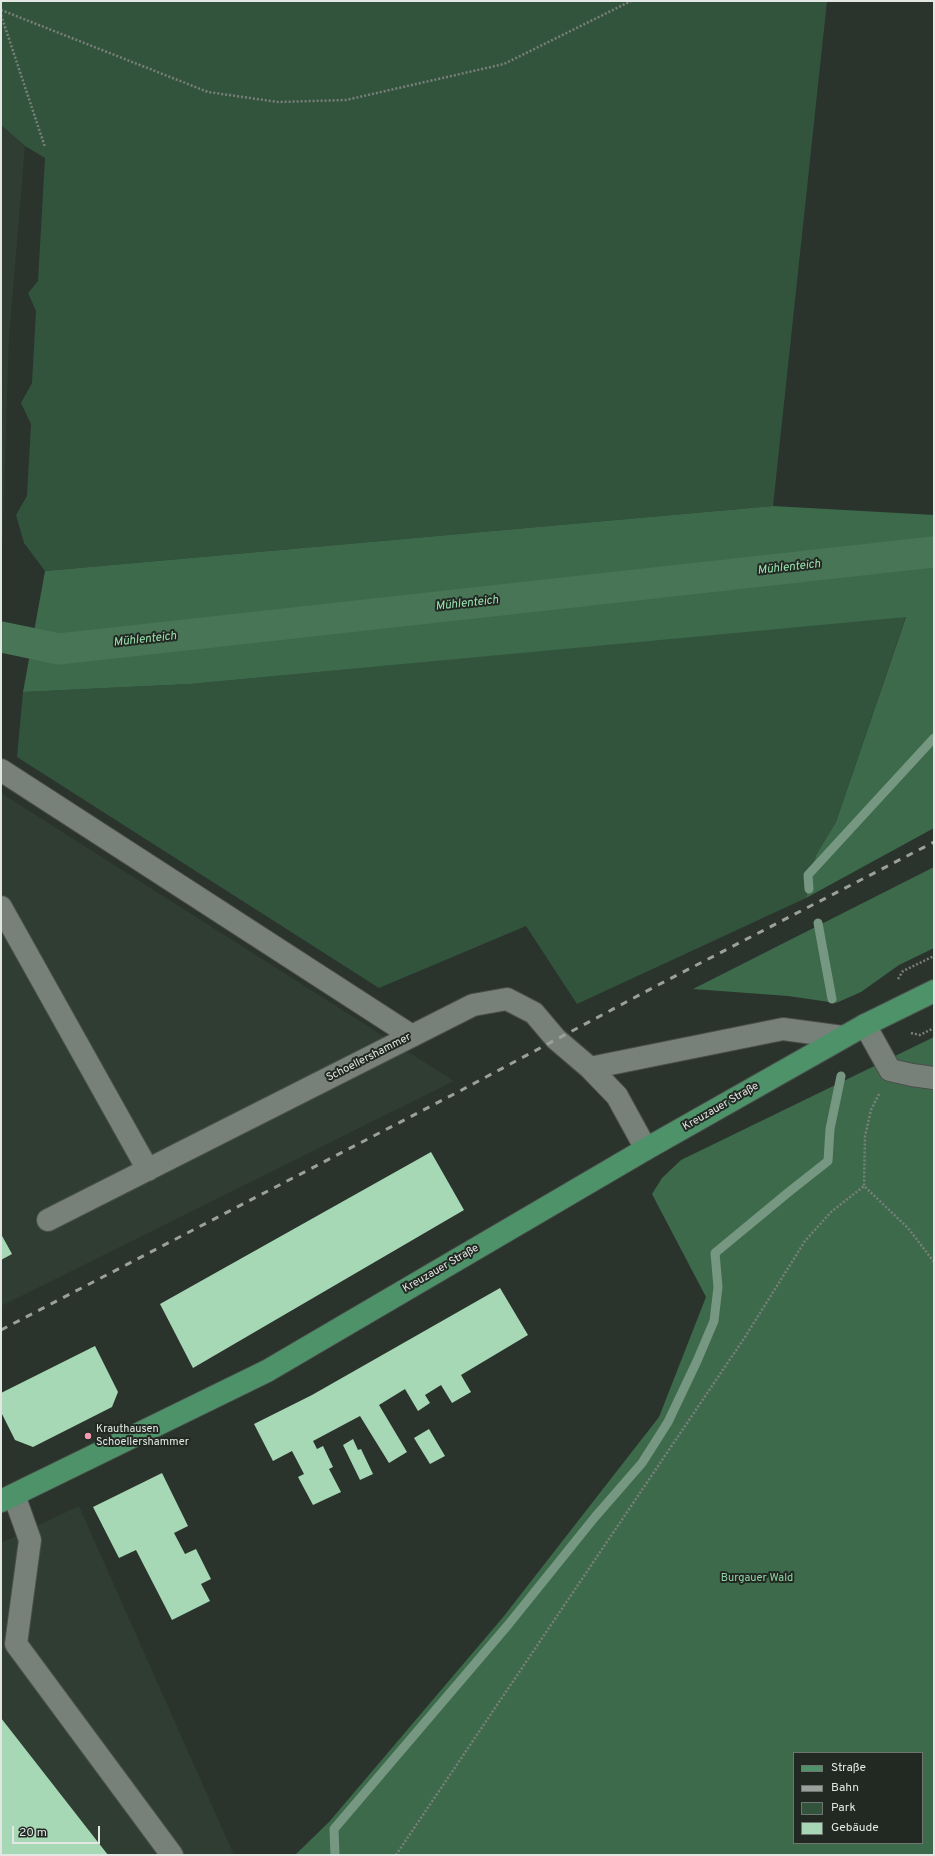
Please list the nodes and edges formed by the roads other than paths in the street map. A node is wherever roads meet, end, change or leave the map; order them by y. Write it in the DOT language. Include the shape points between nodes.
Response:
graph roads {
  1 [pos="1,770"];
  2 [pos="1,907"];
  3 [pos="934,991"];
  4 [pos="869,1023"];
  5 [pos="412,1036"];
  6 [pos="843,1037"];
  7 [pos="590,1068"];
  8 [pos="934,1078"];
  9 [pos="646,1149"];
  10 [pos="148,1170"];
  11 [pos="48,1220"];
  12 [pos="8,1498"];
  13 [pos="172,1855"];
  1 -- 5 [label="lane"];
  2 -- 10 [label="lane"];
  3 -- 4 [label="main road, Kreuzauer Straße"];
  4 -- 6 [label="main road, Kreuzauer Straße"];
  4 -- 8 [label="lane" via="890,1070"];
  5 -- 7 [label="lane, Schoellershammer" via="473,1005 507,1000 534,1013 556,1039"];
  5 -- 10 [label="lane, Schoellershammer"];
  6 -- 7 [label="lane" via="783,1029"];
  6 -- 9 [label="main road, Kreuzauer Straße"];
  7 -- 9 [label="lane, Schoellershammer" via="617,1096"];
  9 -- 12 [label="main road, Kreuzauer Straße" via="267,1371"];
  10 -- 11 [label="lane, Schoellershammer"];
  12 -- 13 [label="lane" via="30,1540 16,1644"];
}
